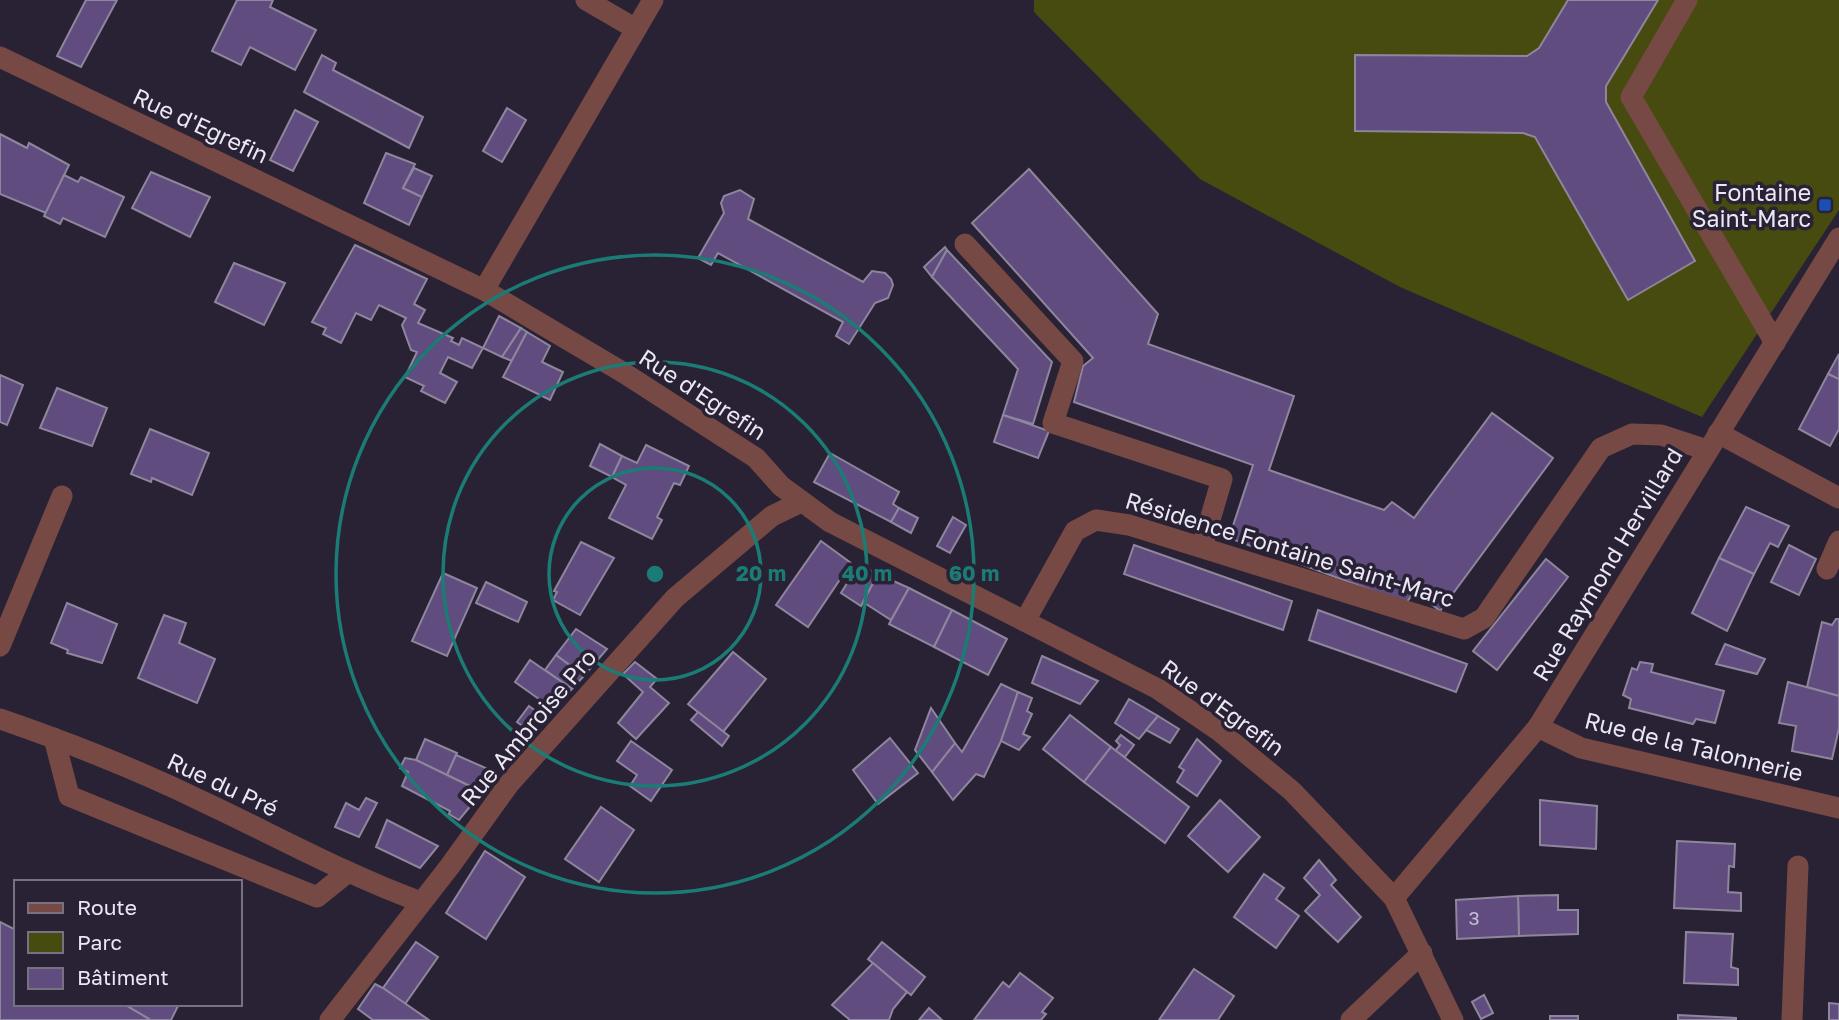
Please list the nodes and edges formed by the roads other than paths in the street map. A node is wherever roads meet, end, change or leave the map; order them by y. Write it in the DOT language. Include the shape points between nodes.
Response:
graph roads {
  1 [pos="586,0"];
  2 [pos="653,0"];
  3 [pos="1687,0"];
  4 [pos="636,29"];
  5 [pos="0,57"];
  6 [pos="1839,238"];
  7 [pos="965,244"];
  8 [pos="1831,266"];
  9 [pos="484,290"];
  10 [pos="1775,343"];
  11 [pos="1713,441"];
  12 [pos="62,496"];
  13 [pos="1839,498"];
  14 [pos="801,502"];
  15 [pos="1839,541"];
  16 [pos="1202,547"];
  17 [pos="1827,569"];
  18 [pos="1025,621"];
  19 [pos="0,646"];
  20 [pos="0,719"];
  21 [pos="1538,727"];
  22 [pos="54,737"];
  23 [pos="1839,808"];
  24 [pos="1798,866"];
  25 [pos="348,872"];
  26 [pos="1394,898"];
  27 [pos="421,902"];
  28 [pos="1422,953"];
  29 [pos="330,1020"];
  30 [pos="1351,1020"];
  31 [pos="1453,1020"];
  32 [pos="1792,1020"];
  1 -- 4 [label="street"];
  2 -- 4 [label="street"];
  3 -- 10 [label="street" via="1631,97"];
  4 -- 9 [label="street"];
  5 -- 9 [label="street, Rue d'Egrefin"];
  6 -- 8 [label="street, Rue Raymond Hervillard"];
  7 -- 16 [label="street" via="1073,361 1053,423 1222,478"];
  8 -- 10 [label="street, Rue Raymond Hervillard"];
  9 -- 14 [label="street, Rue d'Egrefin" via="756,458"];
  10 -- 11 [label="street, Rue Raymond Hervillard"];
  11 -- 13 [label="street, Résidence Fontaine Saint-Marc"];
  11 -- 16 [label="street, Résidence Fontaine Saint-Marc" via="1632,434 1601,448 1484,618 1464,629"];
  11 -- 21 [label="street, Rue Raymond Hervillard"];
  12 -- 19 [label="street"];
  14 -- 18 [label="street, Rue d'Egrefin" via="830,522"];
  14 -- 27 [label="street, Rue Ambroise Pro" via="772,516 674,598 509,784"];
  15 -- 17 [label="street"];
  16 -- 18 [label="street, Résidence Fontaine Saint-Marc" via="1096,520 1074,531"];
  18 -- 26 [label="street, Rue d'Egrefin" via="1158,689 1218,730 1292,791"];
  20 -- 22 [label="street, Rue du Pré"];
  21 -- 23 [label="street, Rue de la Talonnerie" via="1581,748"];
  21 -- 26 [label="street, Rue Raymond Hervillard"];
  22 -- 25 [label="street, Rue du Pré" via="204,802"];
  22 -- 25 [label="street" via="69,796 317,897"];
  24 -- 32 [label="street"];
  25 -- 27 [label="street, Rue du Pré"];
  26 -- 28 [label="street, Rue d'Egrefin"];
  27 -- 29 [label="street, Rue Ambroise Pro"];
  28 -- 30 [label="street"];
  28 -- 31 [label="street, Rue d'Egrefin"];
}
